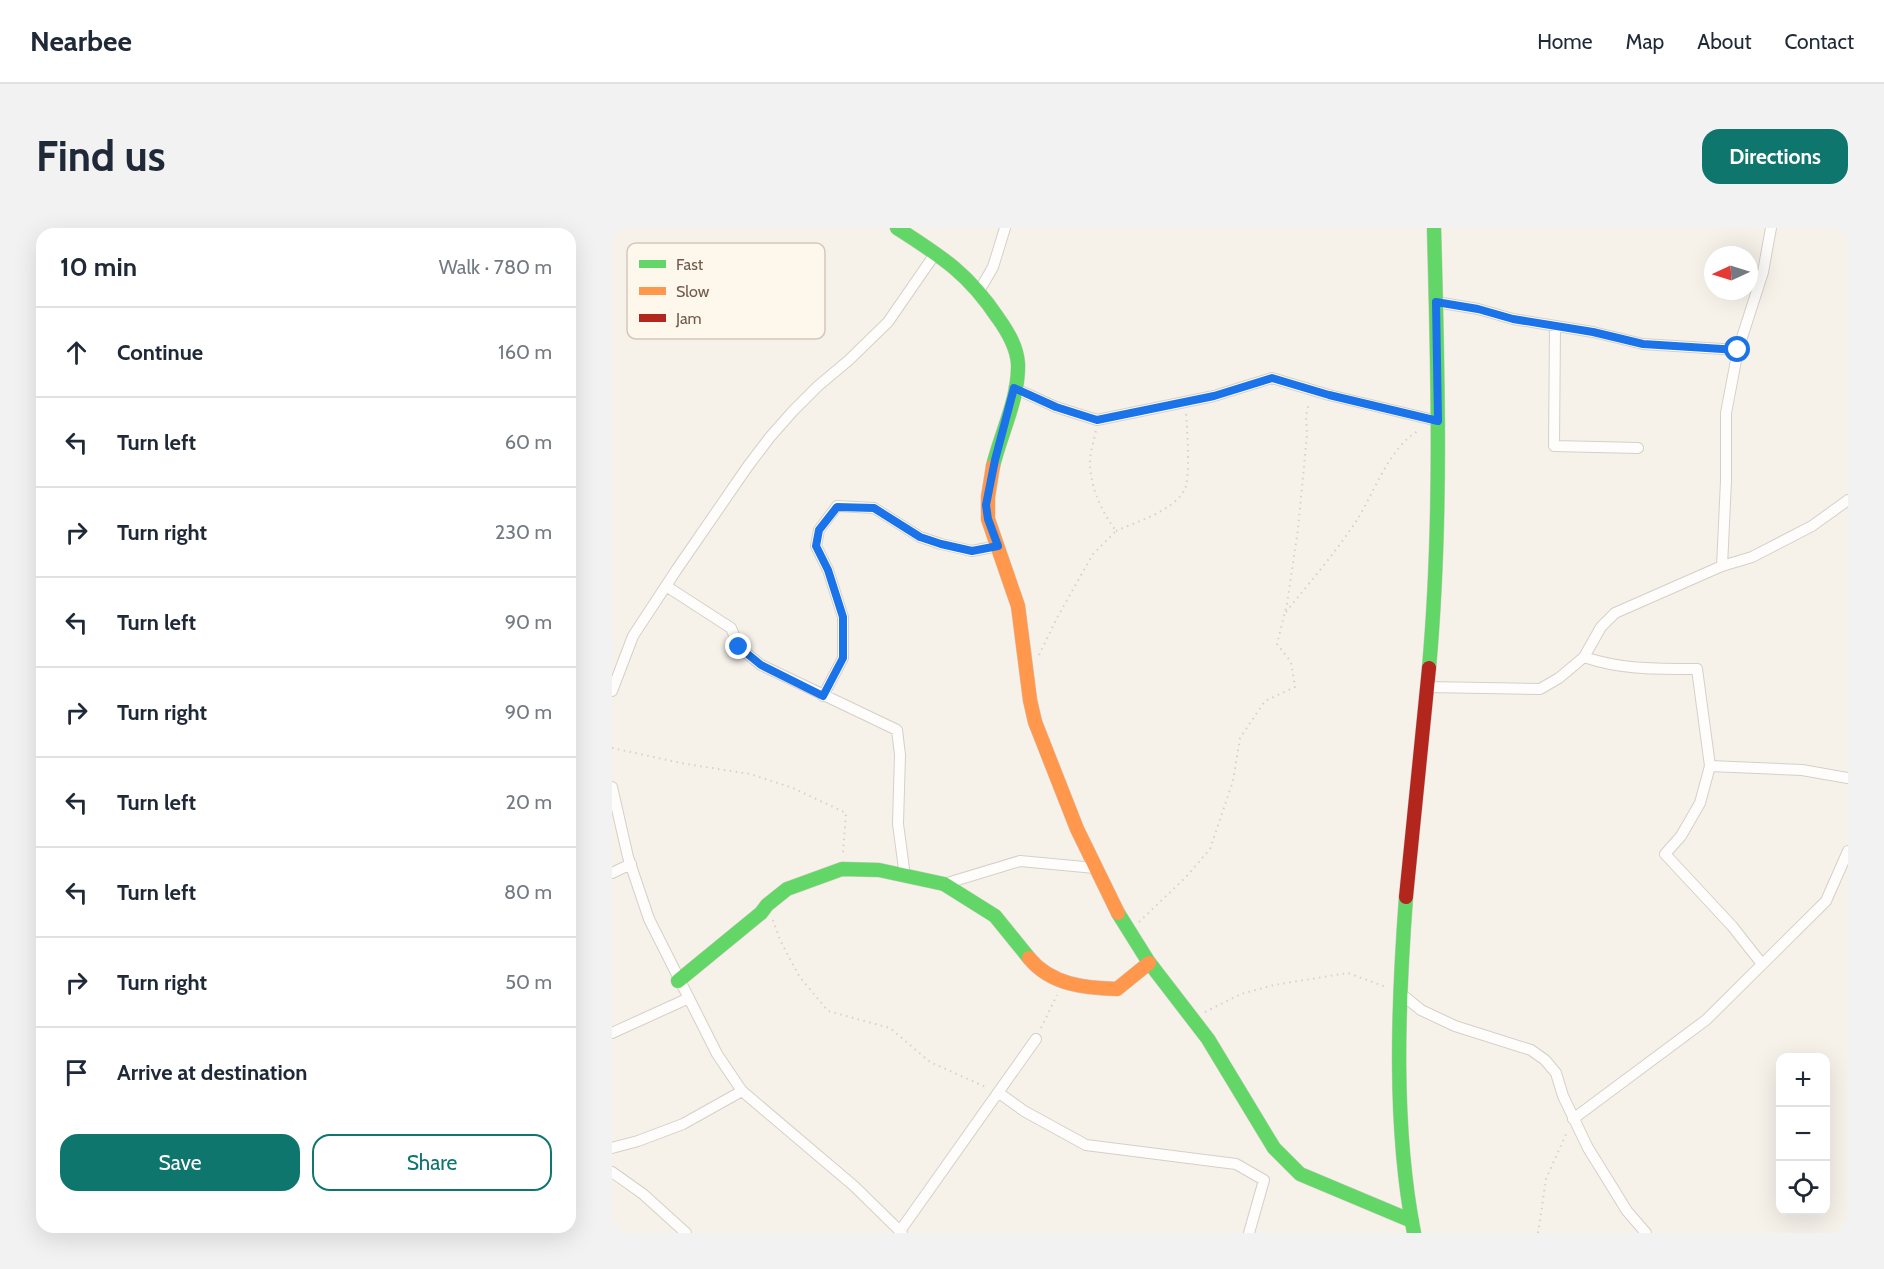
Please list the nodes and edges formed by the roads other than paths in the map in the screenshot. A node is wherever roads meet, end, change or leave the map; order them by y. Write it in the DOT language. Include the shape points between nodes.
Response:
graph roads {
  1 [pos="897,228"];
  2 [pos="1005,228"];
  3 [pos="1434,228"];
  4 [pos="1771,228"];
  5 [pos="935,254"];
  6 [pos="978,293"];
  7 [pos="1436,302"];
  8 [pos="1555,327"];
  9 [pos="1738,350"];
  10 [pos="1014,388"];
  11 [pos="1438,421"];
  12 [pos="1638,448"];
  13 [pos="1848,500"];
  14 [pos="998,546"];
  15 [pos="1722,566"];
  16 [pos="666,586"];
  17 [pos="1584,657"];
  18 [pos="1427,687"];
  19 [pos="612,692"];
  20 [pos="823,696"];
  21 [pos="1710,766"];
  22 [pos="1848,778"];
  23 [pos="612,787"];
  24 [pos="1848,851"];
  25 [pos="631,864"];
  26 [pos="1095,868"];
  27 [pos="612,873"];
  28 [pos="905,876"];
  29 [pos="944,884"];
  30 [pos="1149,963"];
  31 [pos="1762,964"];
  32 [pos="678,981"];
  33 [pos="1400,993"];
  34 [pos="689,998"];
  35 [pos="612,1033"];
  36 [pos="1036,1039"];
  37 [pos="742,1091"];
  38 [pos="999,1093"];
  39 [pos="1573,1119"];
  40 [pos="612,1148"];
  41 [pos="612,1172"];
  42 [pos="1413,1227"];
  43 [pos="901,1232"];
  44 [pos="686,1233"];
  45 [pos="1249,1233"];
  46 [pos="1646,1233"];
  1 -- 5 [label="street"];
  2 -- 6 [label="street" via="993,267"];
  3 -- 7 [label="street"];
  4 -- 9 [label="street" via="1763,272"];
  5 -- 6 [label="street" via="961,272"];
  5 -- 16 [label="street" via="888,322 818,386 770,437"];
  6 -- 10 [label="street" via="1014,345"];
  7 -- 8 [label="street"];
  7 -- 11 [label="street"];
  8 -- 9 [label="street" via="1643,344"];
  8 -- 12 [label="street" via="1554,446"];
  9 -- 15 [label="street" via="1726,413"];
  10 -- 11 [label="street" via="1097,420 1186,402 1272,378"];
  10 -- 14 [label="street" via="986,505"];
  11 -- 18 [label="street" via="1435,610"];
  13 -- 15 [label="street" via="1793,536 1752,557"];
  14 -- 20 [label="street" via="972,551 941,544 920,537 874,508 837,507 819,530 816,546 843,617 843,658"];
  14 -- 26 [label="street" via="1018,606 1035,722"];
  15 -- 17 [label="street" via="1615,613 1601,627"];
  16 -- 19 [label="street" via="633,636"];
  16 -- 20 [label="street" via="730,628 739,647 761,665"];
  17 -- 18 [label="street" via="1540,688"];
  17 -- 21 [label="street" via="1628,668 1697,669"];
  18 -- 33 [label="street"];
  20 -- 28 [label="street" via="897,730 898,824"];
  21 -- 22 [label="street" via="1802,770"];
  21 -- 31 [label="street" via="1700,803 1681,836 1665,854"];
  23 -- 25 [label="street"];
  24 -- 31 [label="street" via="1826,901"];
  25 -- 27 [label="street"];
  25 -- 32 [label="street" via="649,919"];
  26 -- 29 [label="street" via="1020,861"];
  26 -- 30 [label="street"];
  28 -- 29 [label="street"];
  28 -- 32 [label="street" via="879,870 842,869 787,889"];
  29 -- 30 [label="street" via="995,916 1038,969 1065,983 1117,989"];
  30 -- 42 [label="street" via="1208,1040 1274,1148 1300,1174"];
  31 -- 39 [label="street" via="1706,1020"];
  32 -- 34 [label="street"];
  33 -- 39 [label="street" via="1421,1010 1455,1026 1531,1050 1545,1060 1556,1072"];
  33 -- 42 [label="street" via="1401,1090"];
  34 -- 35 [label="street"];
  34 -- 37 [label="street" via="717,1054"];
  36 -- 38 [label="street"];
  37 -- 40 [label="street" via="683,1125"];
  37 -- 43 [label="street" via="854,1186"];
  38 -- 43 [label="street"];
  38 -- 45 [label="street" via="1086,1144 1236,1164 1264,1180"];
  39 -- 46 [label="street" via="1627,1211"];
  41 -- 44 [label="street"];
}
